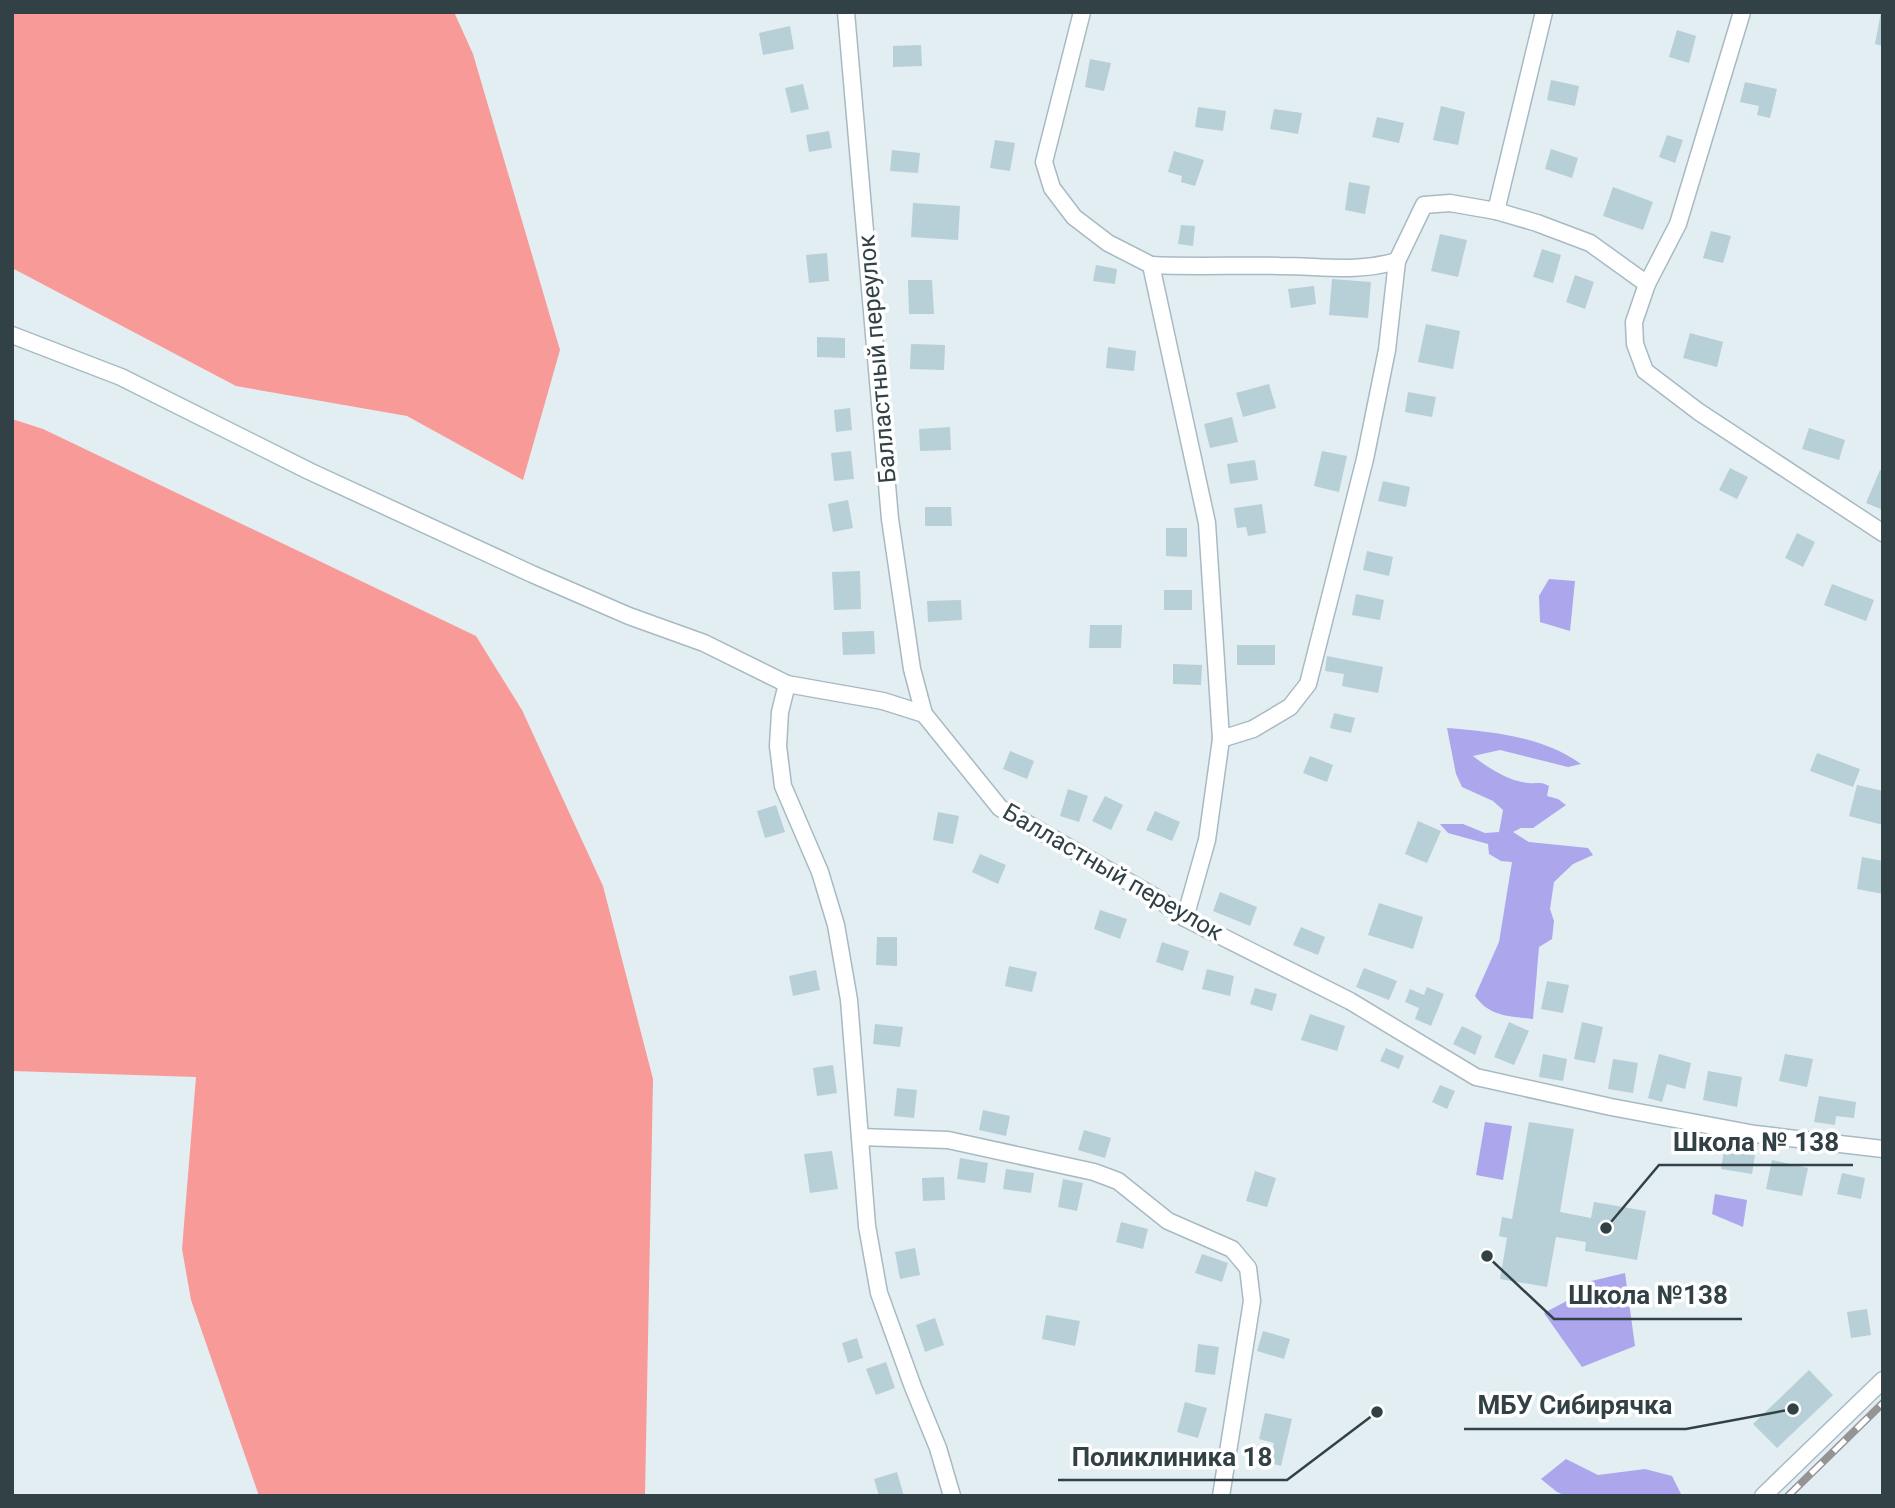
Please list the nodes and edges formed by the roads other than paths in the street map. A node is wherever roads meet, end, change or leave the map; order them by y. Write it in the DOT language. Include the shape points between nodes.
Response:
graph roads {
  1 [pos="846,12"];
  2 [pos="1082,12"];
  3 [pos="1544,12"];
  4 [pos="1741,12"];
  5 [pos="1496,211"];
  6 [pos="1397,261"];
  7 [pos="1151,265"];
  8 [pos="1647,284"];
  9 [pos="12,335"];
  10 [pos="1883,533"];
  11 [pos="787,684"];
  12 [pos="924,714"];
  13 [pos="1221,739"];
  14 [pos="1185,918"];
  15 [pos="860,1137"];
  16 [pos="1883,1149"];
  17 [pos="1883,1380"];
  18 [pos="952,1496"];
  19 [pos="1221,1496"];
  20 [pos="1763,1496"];
  1 -- 12 [label="street, Балластный переулок" via="890,519 912,669"];
  2 -- 7 [label="street" via="1044,162 1052,188 1074,217 1108,243"];
  3 -- 5 [label="street"];
  4 -- 8 [label="street" via="1678,224"];
  5 -- 6 [label="street" via="1450,203 1424,205"];
  5 -- 8 [label="street" via="1590,243"];
  6 -- 7 [label="street" via="1352,270"];
  6 -- 13 [label="street" via="1387,350 1308,684 1290,708 1253,729"];
  7 -- 13 [label="street" via="1208,523"];
  8 -- 10 [label="street" via="1634,322 1635,344 1645,371 1699,412"];
  9 -- 11 [label="street" via="121,377 495,557 629,616 704,643"];
  11 -- 12 [label="street" via="883,701"];
  11 -- 15 [label="street" via="778,746 783,786 820,872 836,925 849,1000"];
  12 -- 14 [label="street, Балластный переулок" via="1000,808"];
  13 -- 14 [label="street" via="1207,840"];
  14 -- 16 [label="street, Балластный переулок" via="1350,1001 1476,1076 1755,1134"];
  15 -- 18 [label="street" via="867,1226 879,1293"];
  15 -- 19 [label="street" via="948,1140 1094,1172 1118,1181 1168,1221 1232,1249 1248,1268 1252,1301"];
  17 -- 20 [label="street"];
}
